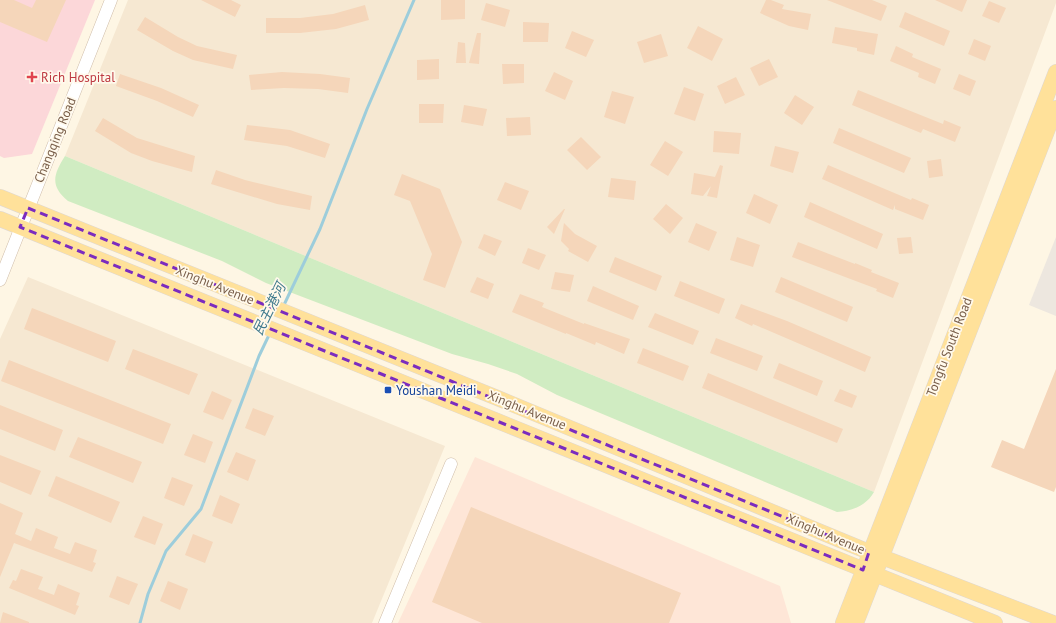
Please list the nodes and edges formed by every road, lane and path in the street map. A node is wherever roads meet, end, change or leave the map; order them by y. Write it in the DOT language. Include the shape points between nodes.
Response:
graph roads {
  1 [pos="111,0"];
  2 [pos="1056,72"];
  3 [pos="1056,108"];
  4 [pos="0,197"];
  5 [pos="28,208"];
  6 [pos="0,219"];
  7 [pos="20,227"];
  8 [pos="0,280"];
  9 [pos="451,464"];
  10 [pos="876,555"];
  11 [pos="869,573"];
  12 [pos="385,623"];
  13 [pos="843,623"];
  14 [pos="856,623"];
  15 [pos="995,623"];
  16 [pos="1053,623"];
  1 -- 5 [label="street, Changqing Road"];
  2 -- 10 [label="main road, Tongfu South Road"];
  3 -- 10 [label="main road, Tongfu South Road"];
  4 -- 5 [label="main road, Xinghu Avenue"];
  5 -- 7 [label="street, Changqing Road"];
  5 -- 10 [label="main road, Xinghu Avenue" via="496,397"];
  6 -- 7 [label="main road, Xinghu Avenue"];
  7 -- 8 [label="street, Changqing Road"];
  7 -- 11 [label="main road, Xinghu Avenue"];
  9 -- 12 [label="street"];
  10 -- 11 [label="main road, Tongfu South Road"];
  10 -- 16 [label="main road, Xinghu Avenue"];
  11 -- 13 [label="main road, Tongfu South Road"];
  11 -- 14 [label="main road, Tongfu South Road"];
  11 -- 15 [label="main road, Xinghu Avenue"];
}
